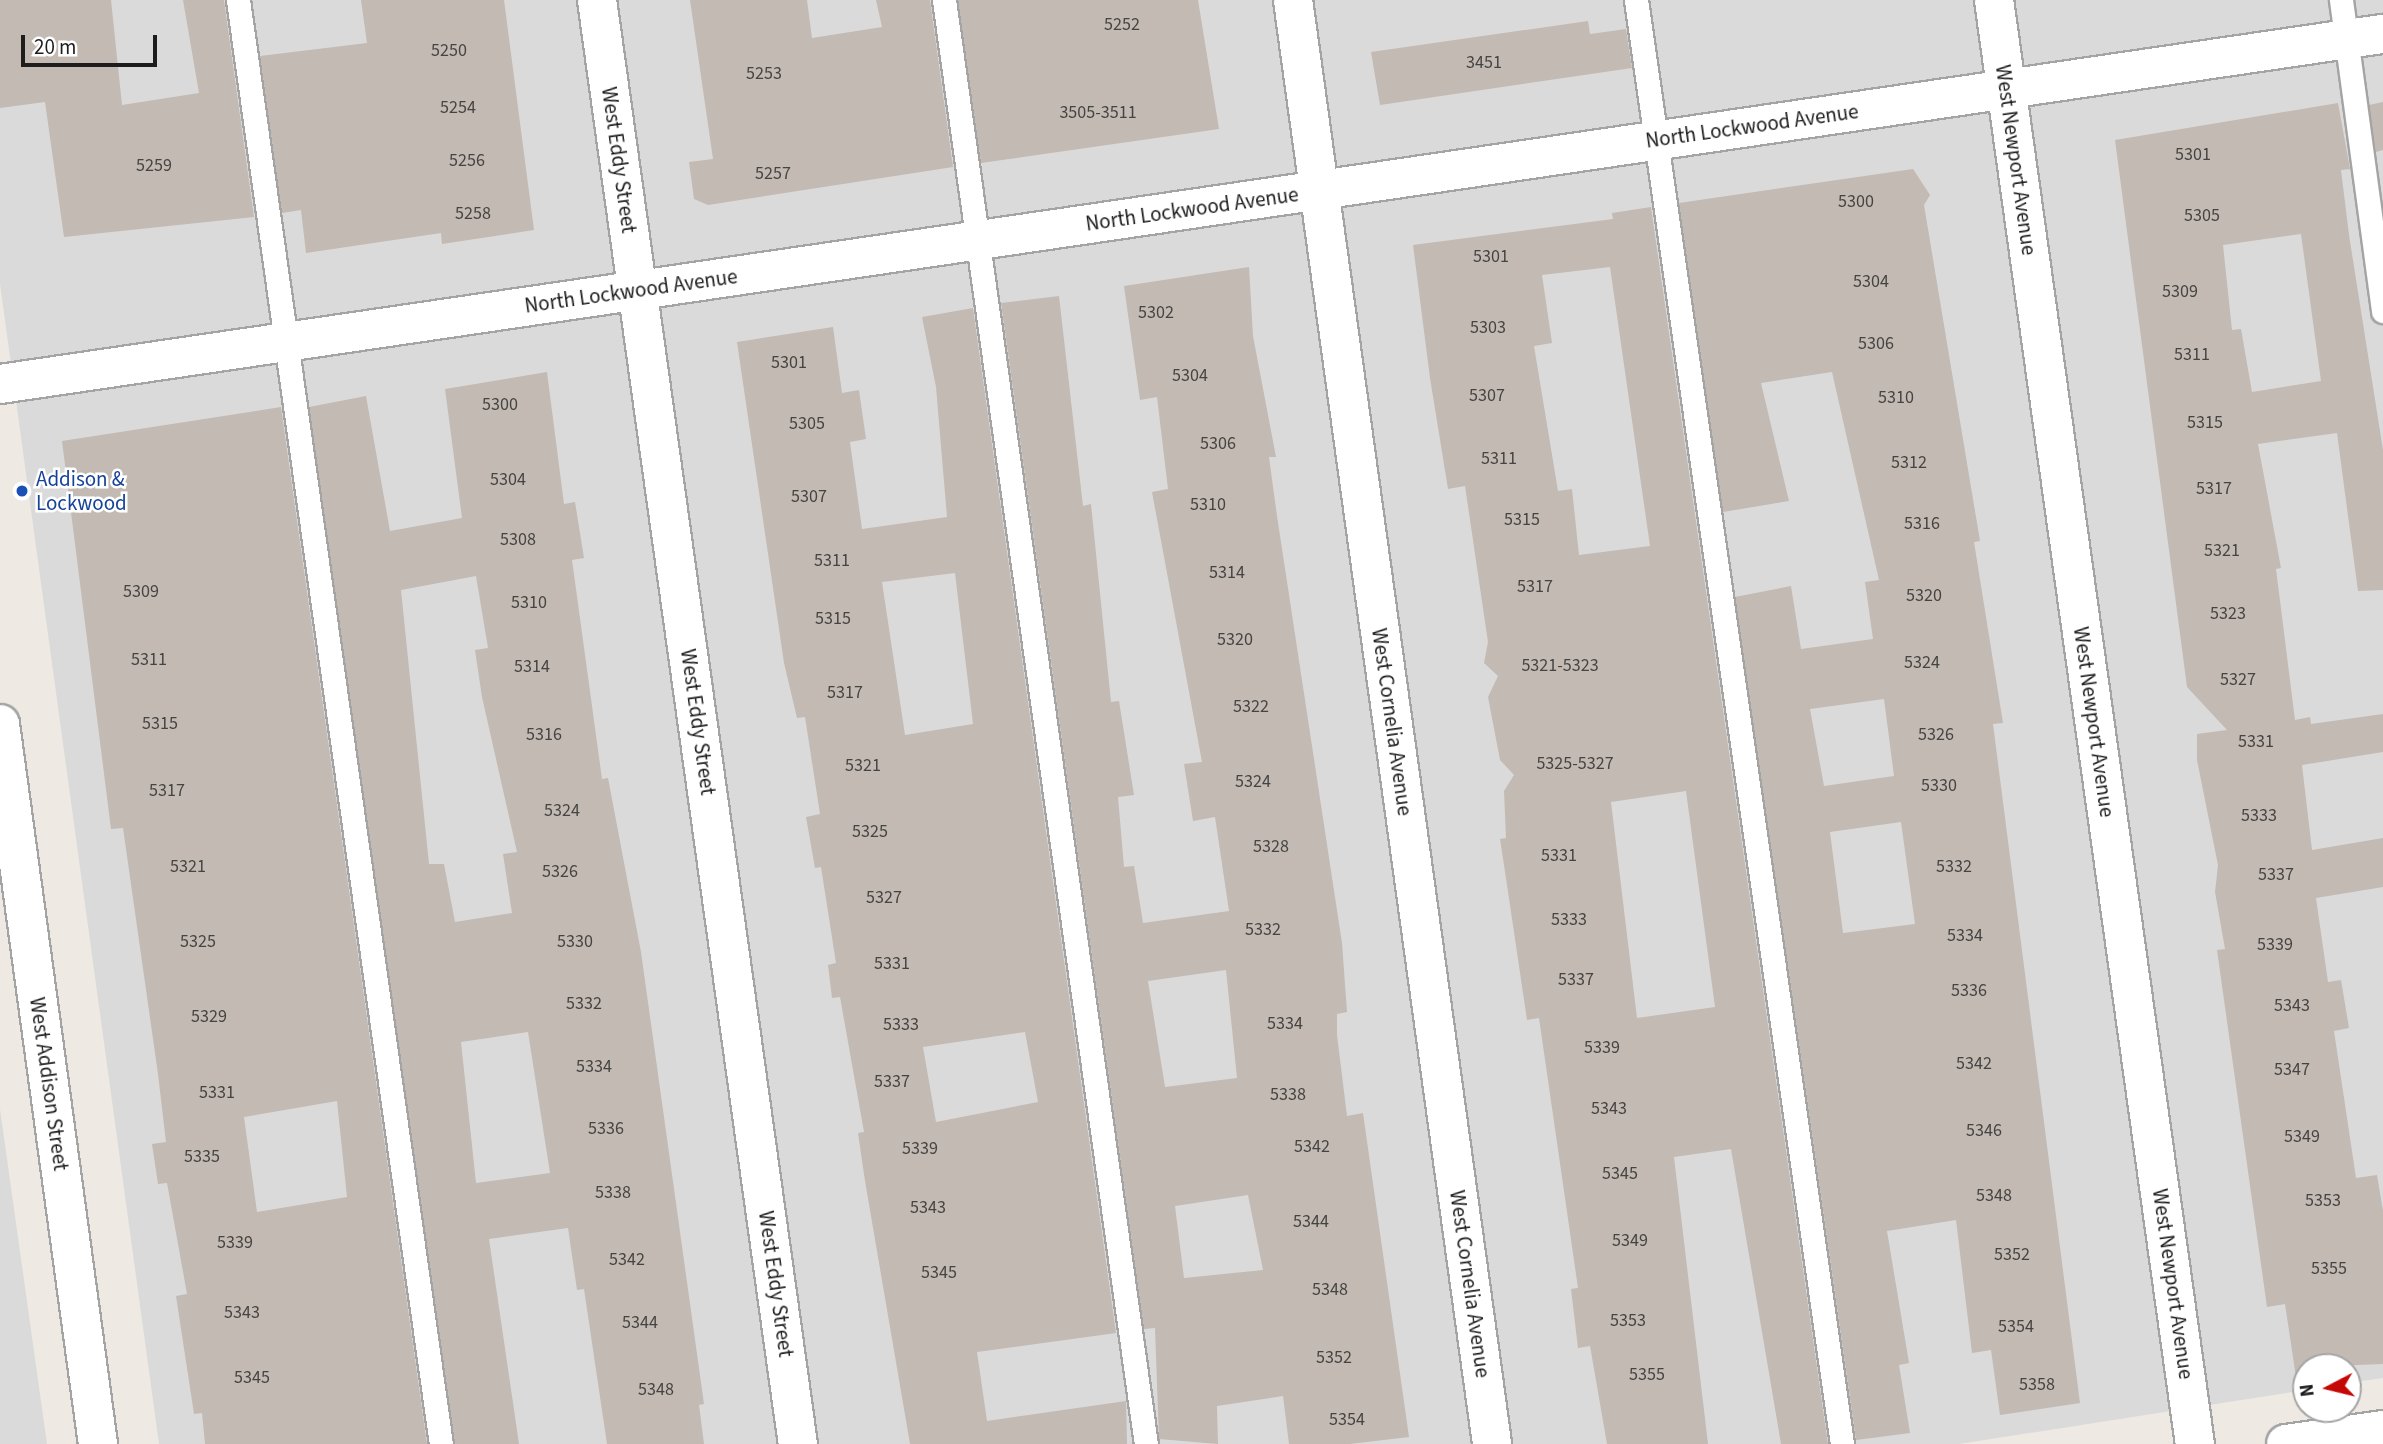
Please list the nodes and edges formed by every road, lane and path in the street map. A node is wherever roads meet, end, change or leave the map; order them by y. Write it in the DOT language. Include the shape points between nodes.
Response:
graph roads {
  1 [pos="238,0"];
  2 [pos="597,0"];
  3 [pos="944,0"];
  4 [pos="1293,0"];
  5 [pos="1636,0"];
  6 [pos="1994,0"];
  7 [pos="2341,0"];
  8 [pos="2365,36"];
  9 [pos="2006,89"];
  10 [pos="1656,141"];
  11 [pos="1319,190"];
  12 [pos="978,240"];
  13 [pos="637,290"];
  14 [pos="2383,311"];
  15 [pos="286,342"];
  16 [pos="0,384"];
  17 [pos="0,724"];
  18 [pos="2383,1430"];
  19 [pos="97,1444"];
  20 [pos="441,1444"];
  21 [pos="798,1444"];
  22 [pos="1146,1444"];
  23 [pos="1493,1444"];
  24 [pos="1842,1444"];
  25 [pos="2195,1444"];
  26 [pos="2286,1444"];
  1 -- 15 [label="lane"];
  2 -- 13 [label="street, West Eddy Street"];
  3 -- 12 [label="lane"];
  4 -- 11 [label="street, West Cornelia Avenue"];
  5 -- 10 [label="lane"];
  6 -- 9 [label="street, West Newport Avenue"];
  7 -- 8 [label="lane"];
  8 -- 9 [label="street, North Lockwood Avenue"];
  8 -- 14 [label="lane"];
  9 -- 10 [label="street, North Lockwood Avenue"];
  9 -- 25 [label="street, West Newport Avenue"];
  10 -- 11 [label="street, North Lockwood Avenue"];
  10 -- 24 [label="lane"];
  11 -- 12 [label="street, North Lockwood Avenue"];
  11 -- 23 [label="street, West Cornelia Avenue"];
  12 -- 13 [label="street, North Lockwood Avenue"];
  12 -- 22 [label="lane"];
  13 -- 15 [label="street, North Lockwood Avenue"];
  13 -- 21 [label="street, West Eddy Street"];
  15 -- 16 [label="street, North Lockwood Avenue"];
  15 -- 20 [label="lane"];
  17 -- 19 [label="street, West Addison Street"];
  18 -- 26 [label="street"];
}
